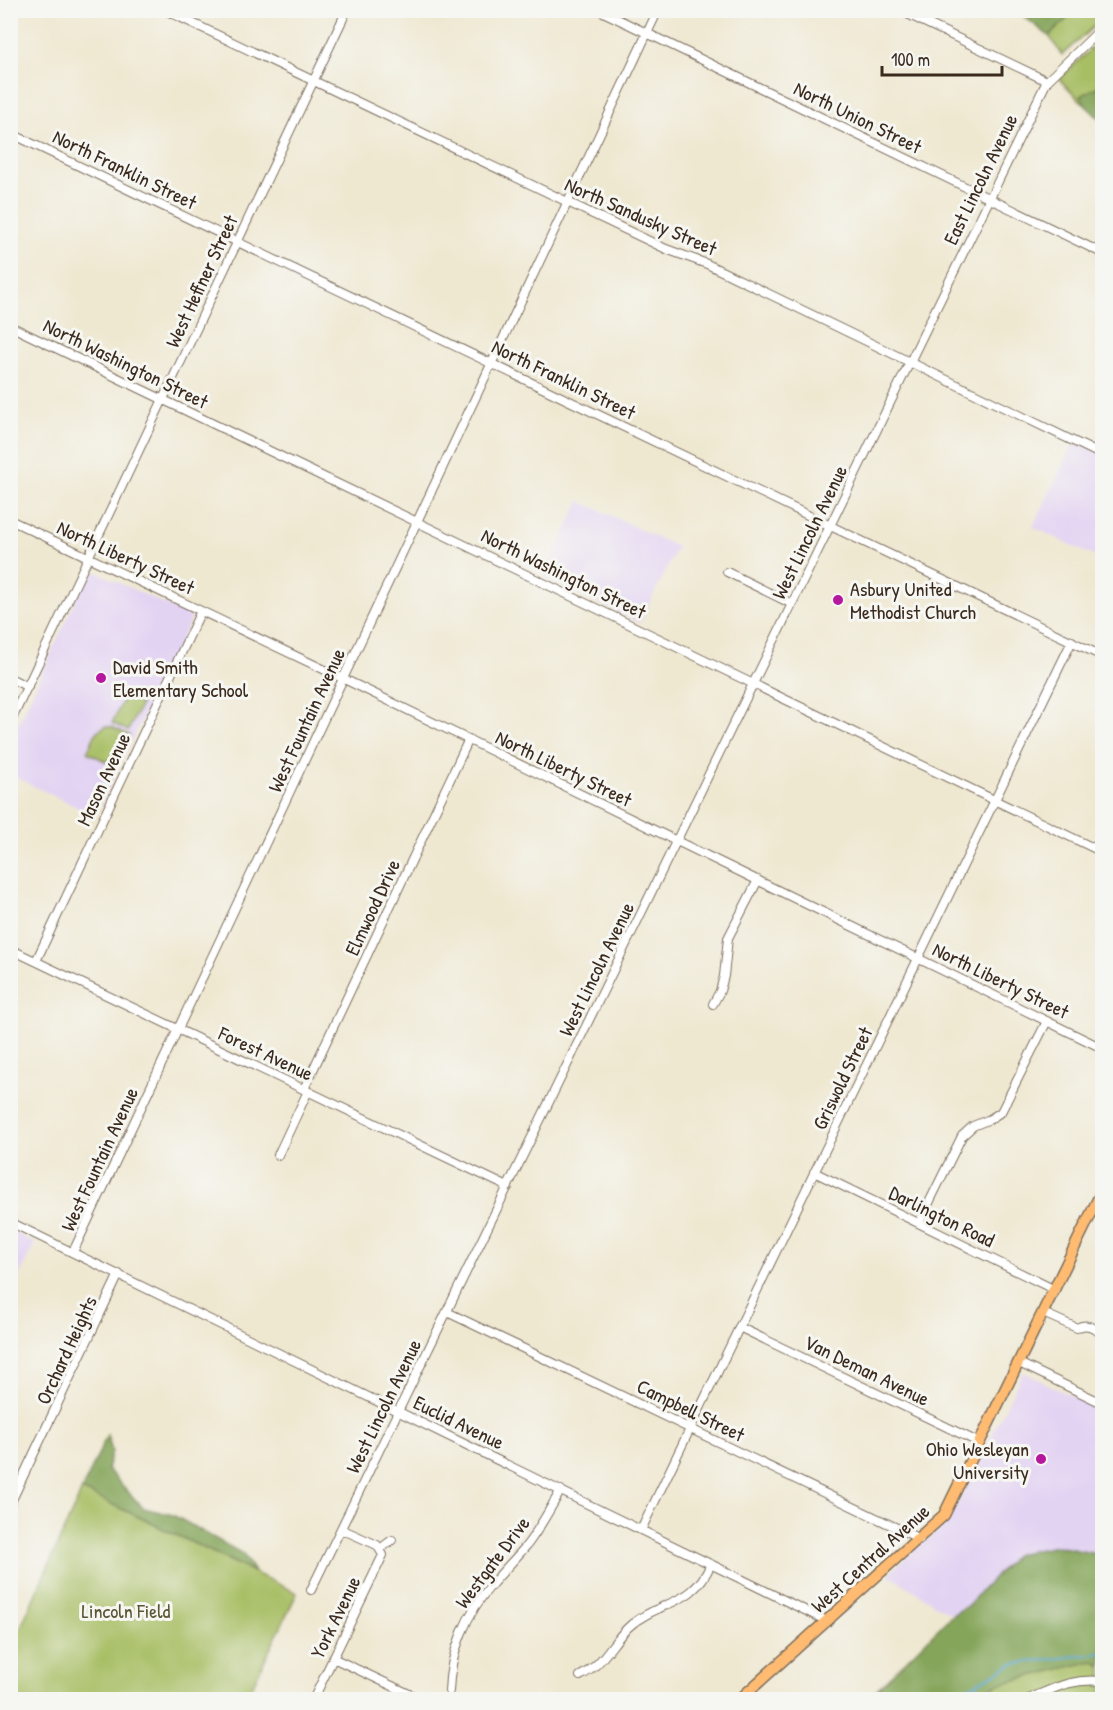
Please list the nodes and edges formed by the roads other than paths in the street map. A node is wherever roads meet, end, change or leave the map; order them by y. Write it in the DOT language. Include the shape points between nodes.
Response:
graph roads {
  1 [pos="165,10"];
  2 [pos="347,10"];
  3 [pos="598,10"];
  4 [pos="658,10"];
  5 [pos="899,10"];
  6 [pos="1102,28"];
  7 [pos="647,34"];
  8 [pos="314,81"];
  9 [pos="1047,81"];
  10 [pos="10,132"];
  11 [pos="990,198"];
  12 [pos="568,202"];
  13 [pos="238,242"];
  14 [pos="1102,253"];
  15 [pos="10,326"];
  16 [pos="910,362"];
  17 [pos="492,363"];
  18 [pos="164,400"];
  19 [pos="1102,455"];
  20 [pos="10,520"];
  21 [pos="418,521"];
  22 [pos="831,525"];
  23 [pos="89,558"];
  24 [pos="727,572"];
  25 [pos="792,604"];
  26 [pos="201,610"];
  27 [pos="1071,641"];
  28 [pos="1102,656"];
  29 [pos="10,678"];
  30 [pos="344,679"];
  31 [pos="754,683"];
  32 [pos="28,687"];
  33 [pos="10,723"];
  34 [pos="469,740"];
  35 [pos="995,799"];
  36 [pos="677,841"];
  37 [pos="1102,852"];
  38 [pos="758,880"];
  39 [pos="10,949"];
  40 [pos="918,958"];
  41 [pos="36,961"];
  42 [pos="713,1004"];
  43 [pos="1047,1021"];
  44 [pos="178,1029"];
  45 [pos="1102,1048"];
  46 [pos="306,1090"];
  47 [pos="278,1155"];
  48 [pos="814,1172"];
  49 [pos="508,1186"];
  50 [pos="1102,1191"];
  51 [pos="10,1221"];
  52 [pos="919,1223"];
  53 [pos="73,1252"];
  54 [pos="120,1274"];
  55 [pos="1055,1290"];
  56 [pos="447,1312"];
  57 [pos="1043,1312"];
  58 [pos="739,1327"];
  59 [pos="1102,1336"];
  60 [pos="1019,1363"];
  61 [pos="1102,1403"];
  62 [pos="399,1411"];
  63 [pos="690,1430"];
  64 [pos="980,1443"];
  65 [pos="561,1490"];
  66 [pos="10,1504"];
  67 [pos="341,1529"];
  68 [pos="641,1530"];
  69 [pos="920,1539"];
  70 [pos="392,1540"];
  71 [pos="380,1549"];
  72 [pos="711,1564"];
  73 [pos="311,1590"];
  74 [pos="827,1621"];
  75 [pos="333,1658"];
  76 [pos="580,1676"];
  77 [pos="1102,1681"];
  78 [pos="449,1691"];
  79 [pos="313,1700"];
  80 [pos="422,1700"];
  81 [pos="739,1700"];
  82 [pos="1026,1700"];
  1 -- 8 [label="street, North Sandusky Street"];
  2 -- 8 [label="street, West Heffner Street"];
  3 -- 7 [label="street, North Union Street"];
  4 -- 7 [label="street, West Fountain Avenue"];
  5 -- 9 [label="street"];
  6 -- 9 [label="street, East Lincoln Avenue"];
  7 -- 11 [label="street, North Union Street"];
  7 -- 12 [label="street, West Fountain Avenue"];
  8 -- 12 [label="street, North Sandusky Street"];
  8 -- 13 [label="street, West Heffner Street"];
  9 -- 11 [label="street, East Lincoln Avenue"];
  10 -- 13 [label="street, North Franklin Street"];
  11 -- 14 [label="street, North Union Street"];
  11 -- 16 [label="street, East Lincoln Avenue"];
  12 -- 16 [label="street, North Sandusky Street"];
  12 -- 17 [label="street, West Fountain Avenue"];
  13 -- 17 [label="street, North Franklin Street"];
  13 -- 18 [label="street, West Heffner Street"];
  15 -- 18 [label="street, North Washington Street"];
  16 -- 19 [label="street, North Sandusky Street"];
  16 -- 22 [label="street, West Lincoln Avenue"];
  17 -- 21 [label="street, West Fountain Avenue"];
  17 -- 22 [label="street, North Franklin Street"];
  18 -- 21 [label="street, North Washington Street"];
  18 -- 23 [label="street, West Heffner Street"];
  20 -- 23 [label="street, North Liberty Street"];
  21 -- 30 [label="street, West Fountain Avenue"];
  21 -- 31 [label="street, North Washington Street"];
  22 -- 25 [label="street, West Lincoln Avenue"];
  22 -- 27 [label="street, North Franklin Street"];
  23 -- 26 [label="street, North Liberty Street"];
  23 -- 32 [label="street, West Heffner Street"];
  24 -- 25 [label="street"];
  25 -- 31 [label="street, West Lincoln Avenue"];
  26 -- 30 [label="street, North Liberty Street"];
  26 -- 41 [label="street, Mason Avenue"];
  27 -- 28 [label="street, North Franklin Street"];
  27 -- 35 [label="street, Griswold Street"];
  29 -- 32 [label="street"];
  30 -- 34 [label="street, North Liberty Street"];
  30 -- 44 [label="street, West Fountain Avenue"];
  31 -- 35 [label="street, North Washington Street"];
  31 -- 36 [label="street, West Lincoln Avenue"];
  32 -- 33 [label="street, West Heffner Street"];
  34 -- 36 [label="street, North Liberty Street"];
  34 -- 46 [label="street, Elmwood Drive"];
  35 -- 37 [label="street, North Washington Street"];
  35 -- 40 [label="street, Griswold Street"];
  36 -- 38 [label="street, North Liberty Street"];
  36 -- 49 [label="street, West Lincoln Avenue"];
  38 -- 40 [label="street, North Liberty Street"];
  38 -- 42 [label="street" via="728,938 724,976"];
  39 -- 41 [label="street, Forest Avenue"];
  40 -- 43 [label="street, North Liberty Street"];
  40 -- 48 [label="street, Griswold Street"];
  41 -- 44 [label="street, Forest Avenue"];
  43 -- 45 [label="street, North Liberty Street"];
  43 -- 52 [label="street" via="1006,1104 996,1116 973,1126 962,1136"];
  44 -- 46 [label="street, Forest Avenue"];
  44 -- 53 [label="street, West Fountain Avenue"];
  46 -- 47 [label="street, Elmwood Drive"];
  46 -- 49 [label="street, Forest Avenue"];
  48 -- 52 [label="street, Darlington Road"];
  48 -- 58 [label="street, Griswold Street"];
  49 -- 56 [label="street, West Lincoln Avenue"];
  50 -- 55 [label="main road, West Central Avenue"];
  51 -- 53 [label="street, Euclid Avenue"];
  52 -- 55 [label="street, Darlington Road"];
  53 -- 54 [label="street, Euclid Avenue"];
  54 -- 62 [label="street, Euclid Avenue"];
  54 -- 66 [label="street, Orchard Heights"];
  55 -- 57 [label="main road, West Central Avenue"];
  56 -- 62 [label="street, West Lincoln Avenue"];
  56 -- 63 [label="street, Campbell Street"];
  57 -- 59 [label="street" via="1077,1328 1083,1325 1098,1330"];
  57 -- 60 [label="main road, West Central Avenue"];
  58 -- 63 [label="street, Griswold Street"];
  58 -- 64 [label="street, Van Deman Avenue"];
  60 -- 61 [label="street"];
  60 -- 64 [label="main road, West Central Avenue"];
  62 -- 65 [label="street, Euclid Avenue"];
  62 -- 67 [label="street, West Lincoln Avenue"];
  63 -- 68 [label="street, Griswold Street"];
  63 -- 69 [label="street, Campbell Street"];
  64 -- 69 [label="main road, West Central Avenue" via="944,1515"];
  65 -- 68 [label="street, Euclid Avenue"];
  65 -- 78 [label="street, Westgate Drive" via="528,1543 474,1609 454,1656"];
  67 -- 71 [label="street"];
  67 -- 73 [label="street, West Lincoln Avenue"];
  68 -- 72 [label="street, Euclid Avenue"];
  69 -- 74 [label="main road, West Central Avenue"];
  70 -- 71 [label="street"];
  71 -- 75 [label="street, York Avenue" via="382,1557"];
  72 -- 74 [label="street, Euclid Avenue"];
  72 -- 76 [label="street" via="689,1594 632,1624 601,1662"];
  74 -- 81 [label="main road, West Central Avenue"];
  75 -- 79 [label="street, York Avenue"];
  75 -- 80 [label="street"];
  77 -- 82 [label="street" via="1071,1682"];
}
